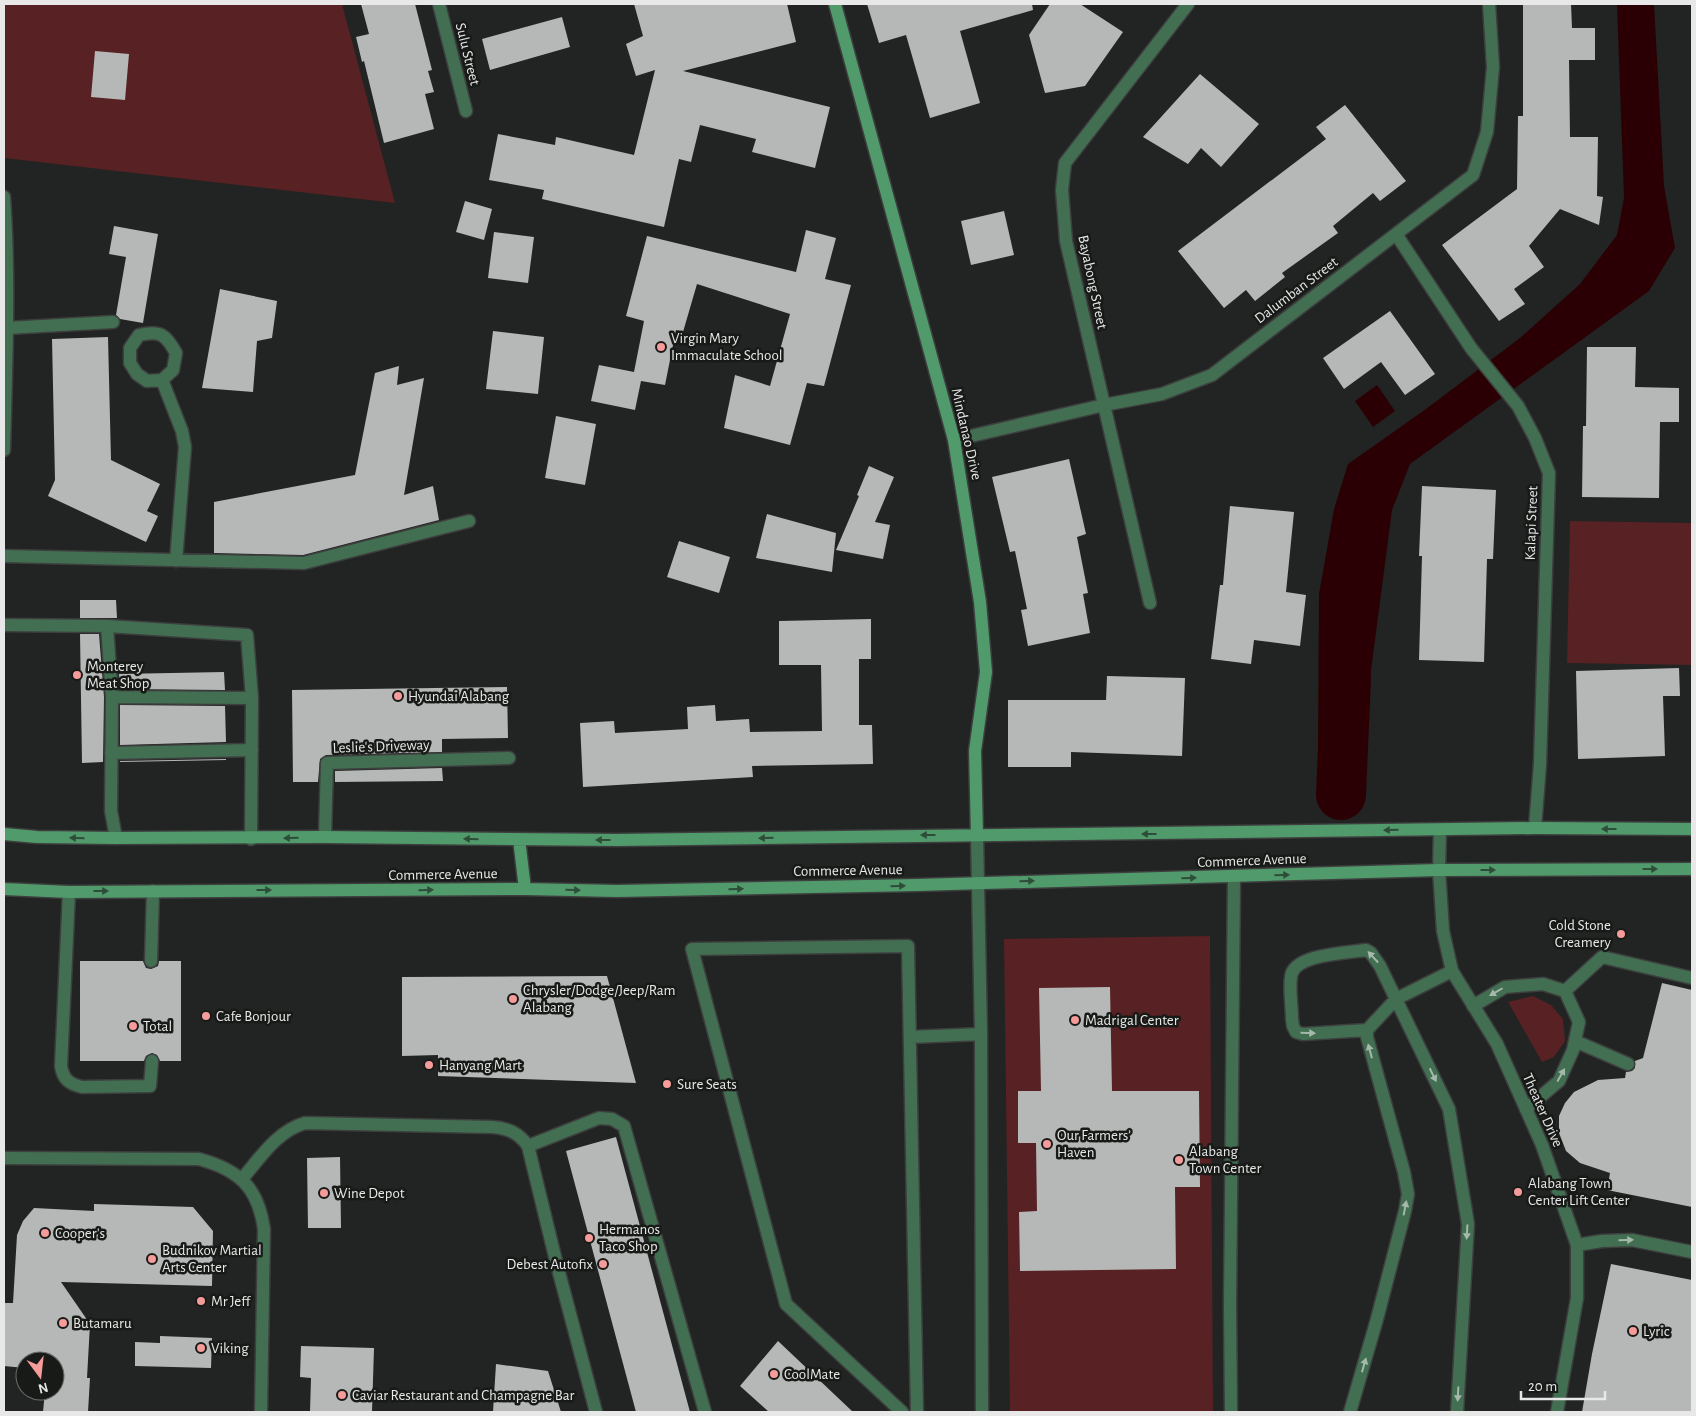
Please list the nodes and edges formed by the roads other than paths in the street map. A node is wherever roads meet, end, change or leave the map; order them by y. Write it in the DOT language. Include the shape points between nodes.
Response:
graph roads {
  1 [pos="439,4"];
  2 [pos="835,4"];
  3 [pos="1187,4"];
  4 [pos="1489,4"];
  5 [pos="466,111"];
  6 [pos="4,197"];
  7 [pos="1396,234"];
  8 [pos="113,322"];
  9 [pos="7,328"];
  10 [pos="162,380"];
  11 [pos="1104,405"];
  12 [pos="954,440"];
  13 [pos="4,450"];
  14 [pos="469,521"];
  15 [pos="4,556"];
  16 [pos="176,561"];
  17 [pos="1150,603"];
  18 [pos="4,625"];
  19 [pos="108,626"];
  20 [pos="112,697"];
  21 [pos="252,698"];
  22 [pos="252,750"];
  23 [pos="111,753"];
  24 [pos="509,758"];
  25 [pos="1535,828"];
  26 [pos="1692,829"];
  27 [pos="1440,830"];
  28 [pos="4,834"];
  29 [pos="977,835"];
  30 [pos="326,837"];
  31 [pos="116,838"];
  32 [pos="251,839"];
  33 [pos="519,839"];
  34 [pos="1692,869"];
  35 [pos="1439,870"];
  36 [pos="1234,877"];
  37 [pos="978,884"];
  38 [pos="4,889"];
  39 [pos="525,889"];
  40 [pos="153,891"];
  41 [pos="69,892"];
  42 [pos="151,961"];
  43 [pos="1452,971"];
  44 [pos="1692,978"];
  45 [pos="1565,991"];
  46 [pos="1396,999"];
  47 [pos="1473,1006"];
  48 [pos="1367,1030"];
  49 [pos="982,1034"];
  50 [pos="910,1038"];
  51 [pos="1575,1041"];
  52 [pos="152,1061"];
  53 [pos="1628,1064"];
  54 [pos="1526,1109"];
  55 [pos="528,1146"];
  56 [pos="4,1158"];
  57 [pos="242,1179"];
  58 [pos="1577,1245"];
  59 [pos="1692,1252"];
  60 [pos="261,1412"];
  61 [pos="596,1412"];
  62 [pos="705,1412"];
  63 [pos="902,1412"];
  64 [pos="917,1412"];
  65 [pos="982,1412"];
  66 [pos="1231,1412"];
  67 [pos="1350,1412"];
  68 [pos="1457,1412"];
  69 [pos="1557,1412"];
  1 -- 5 [label="street, Sulu Street"];
  2 -- 12 [label="main road, Mindanao Drive"];
  3 -- 11 [label="street, Bayabong Street" via="1065,163 1062,190 1066,241"];
  4 -- 7 [label="street, Dalumban Street" via="1493,67 1487,132 1473,175"];
  6 -- 9 [label="street"];
  7 -- 11 [label="street, Dalumban Street" via="1212,375 1162,394"];
  7 -- 25 [label="street, Kalapi Street" via="1471,348 1518,406 1549,473"];
  8 -- 9 [label="street"];
  9 -- 13 [label="street"];
  10 -- 16 [label="street" via="185,447"];
  11 -- 12 [label="street, Dalumban Street"];
  11 -- 17 [label="street, Bayabong Street"];
  12 -- 29 [label="main road, Mindanao Drive" via="980,602 986,672 975,751"];
  14 -- 16 [label="street" via="304,563"];
  15 -- 16 [label="street"];
  18 -- 19 [label="street"];
  19 -- 20 [label="street"];
  19 -- 21 [label="street" via="247,635"];
  20 -- 21 [label="street"];
  20 -- 23 [label="street"];
  21 -- 22 [label="street"];
  22 -- 23 [label="street"];
  22 -- 32 [label="street"];
  23 -- 31 [label="street" via="111,811"];
  24 -- 30 [label="street, Leslie's Driveway" via="327,763"];
  26 -- 25 [label="main road, Commerce Avenue, one-way"];
  25 -- 27 [label="main road, Commerce Avenue"];
  27 -- 29 [label="main road, Commerce Avenue, one-way"];
  27 -- 35 [label="street, Theater Drive"];
  31 -- 28 [label="main road, Commerce Avenue, one-way"];
  29 -- 33 [label="main road, Commerce Avenue, one-way"];
  29 -- 37 [label="street, Mindanao Drive"];
  30 -- 32 [label="main road, Commerce Avenue, one-way"];
  33 -- 30 [label="main road, Commerce Avenue, one-way"];
  31 -- 32 [label="main road, Commerce Avenue"];
  33 -- 39 [label="main road"];
  35 -- 34 [label="main road, Commerce Avenue, one-way"];
  36 -- 35 [label="main road, Commerce Avenue, one-way"];
  35 -- 43 [label="street, Theater Drive" via="1444,939"];
  37 -- 36 [label="main road, Commerce Avenue, one-way"];
  36 -- 66 [label="street"];
  39 -- 37 [label="main road, Commerce Avenue, one-way" via="617,891"];
  37 -- 49 [label="street, Mindanao Drive"];
  38 -- 41 [label="main road, Commerce Avenue"];
  40 -- 39 [label="main road, Commerce Avenue, one-way"];
  41 -- 40 [label="main road, Commerce Avenue, one-way"];
  40 -- 42 [label="street"];
  41 -- 52 [label="street" via="62,1074 67,1081 82,1087 150,1086"];
  43 -- 46 [label="street"];
  43 -- 47 [label="street, Theater Drive"];
  44 -- 45 [label="street" via="1602,957"];
  45 -- 47 [label="street, one-way" via="1543,984 1505,987"];
  45 -- 51 [label="street" via="1579,1022"];
  46 -- 48 [label="street"];
  46 -- 48 [label="street, one-way" via="1380,966 1366,950 1307,959 1293,968 1292,1019 1296,1032"];
  46 -- 68 [label="street, one-way" via="1449,1109 1468,1224"];
  47 -- 54 [label="street, Theater Drive" via="1497,1044"];
  67 -- 48 [label="street, one-way" via="1408,1194"];
  49 -- 50 [label="street"];
  49 -- 65 [label="street, Mindanao Drive"];
  50 -- 63 [label="street" via="908,946 692,948 786,1304"];
  50 -- 64 [label="street"];
  51 -- 53 [label="street"];
  54 -- 51 [label="street, one-way" via="1559,1081"];
  54 -- 58 [label="street, Theater Drive"];
  55 -- 57 [label="street" via="513,1131 503,1128 305,1123 282,1134"];
  55 -- 61 [label="street"];
  55 -- 62 [label="street" via="599,1118 612,1119 624,1126"];
  56 -- 57 [label="street" via="199,1159 216,1164"];
  57 -- 60 [label="street" via="262,1210 264,1229"];
  58 -- 59 [label="street, one-way" via="1632,1240"];
  58 -- 69 [label="street, Theater Drive" via="1577,1298"];
}
